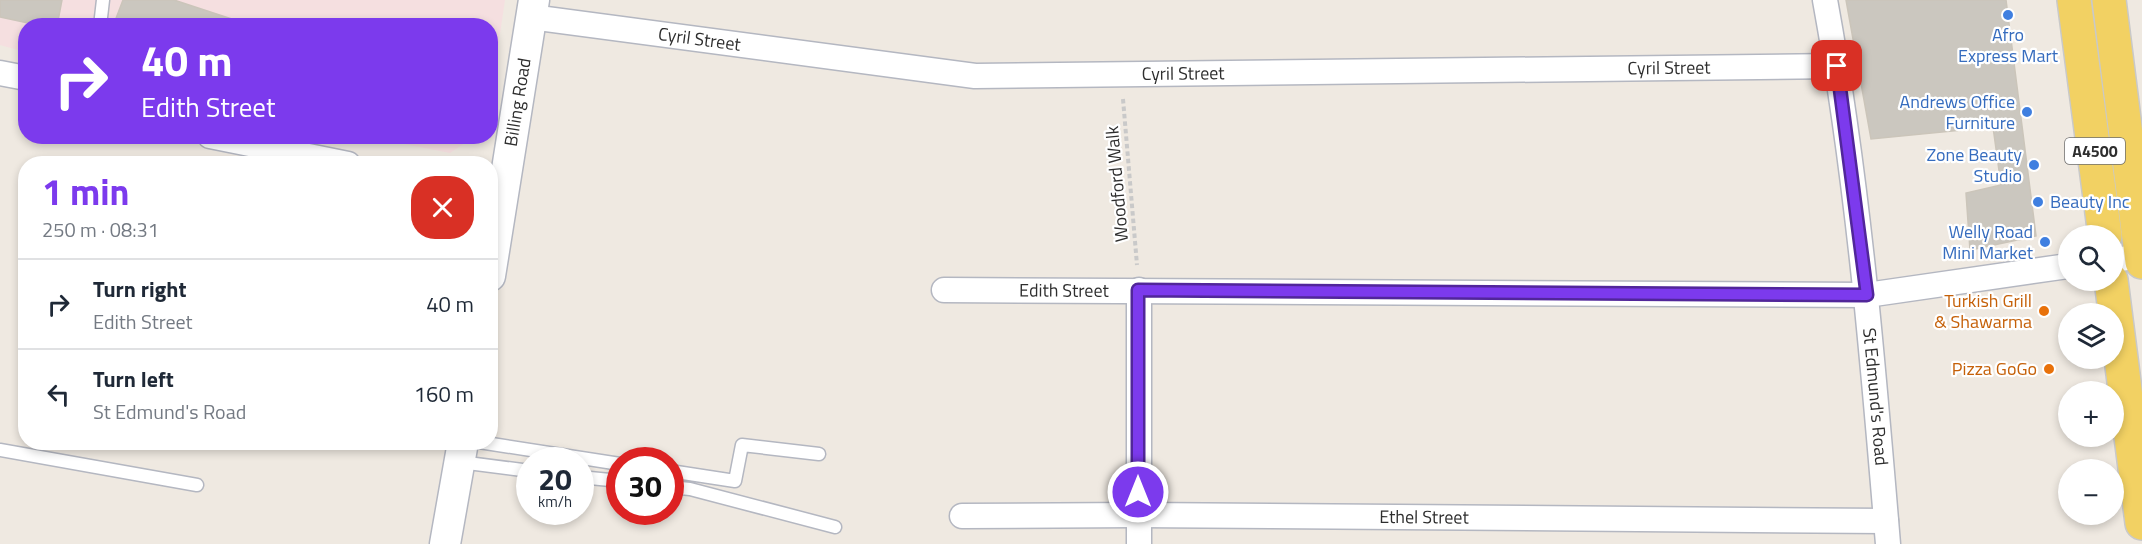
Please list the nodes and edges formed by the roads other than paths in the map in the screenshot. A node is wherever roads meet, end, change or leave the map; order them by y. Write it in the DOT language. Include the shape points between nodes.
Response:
graph roads {
  1 [pos="103,0"];
  2 [pos="1825,0"];
  3 [pos="2074,0"];
  4 [pos="2109,0"];
  5 [pos="533,8"];
  6 [pos="101,18"];
  7 [pos="1837,66"];
  8 [pos="0,73"];
  9 [pos="18,76"];
  10 [pos="251,144"];
  11 [pos="311,156"];
  12 [pos="498,186"];
  13 [pos="2104,225"];
  14 [pos="2141,256"];
  15 [pos="2124,259"];
  16 [pos="2142,262"];
  17 [pos="2058,267"];
  18 [pos="944,290"];
  19 [pos="1138,290"];
  20 [pos="2112,291"];
  21 [pos="1867,295"];
  22 [pos="0,450"];
  23 [pos="467,450"];
  24 [pos="470,450"];
  25 [pos="477,450"];
  26 [pos="819,454"];
  27 [pos="606,463"];
  28 [pos="516,466"];
  29 [pos="684,473"];
  30 [pos="197,484"];
  31 [pos="684,488"];
  32 [pos="1138,515"];
  33 [pos="962,516"];
  34 [pos="2142,523"];
  35 [pos="835,527"];
  36 [pos="1887,532"];
  37 [pos="445,544"];
  38 [pos="1138,544"];
  1 -- 6 [label="lane"];
  2 -- 7 [label="street, St Edmund's Road"];
  3 -- 13 [label="main road, A4500"];
  4 -- 14 [label="main road, A4500"];
  5 -- 7 [label="street, Cyril Street" via="975,76"];
  5 -- 12 [label="street, Billing Road"];
  7 -- 21 [label="street, St Edmund's Road"];
  8 -- 9 [label="street"];
  10 -- 11 [label="street"];
  14 -- 15 [label="street"];
  14 -- 16 [label="main road, A4500"];
  17 -- 21 [label="street, Edith Street"];
  18 -- 19 [label="street, Edith Street"];
  19 -- 21 [label="street, Edith Street"];
  19 -- 32 [label="street"];
  20 -- 34 [label="main road"];
  21 -- 36 [label="street, St Edmund's Road"];
  22 -- 30 [label="lane"];
  23 -- 37 [label="street"];
  24 -- 28 [label="lane"];
  25 -- 27 [label="lane"];
  26 -- 29 [label="lane" via="742,445 735,481"];
  31 -- 35 [label="lane"];
  32 -- 33 [label="street, Ethel Street"];
  32 -- 36 [label="street, Ethel Street"];
  32 -- 38 [label="street"];
}
